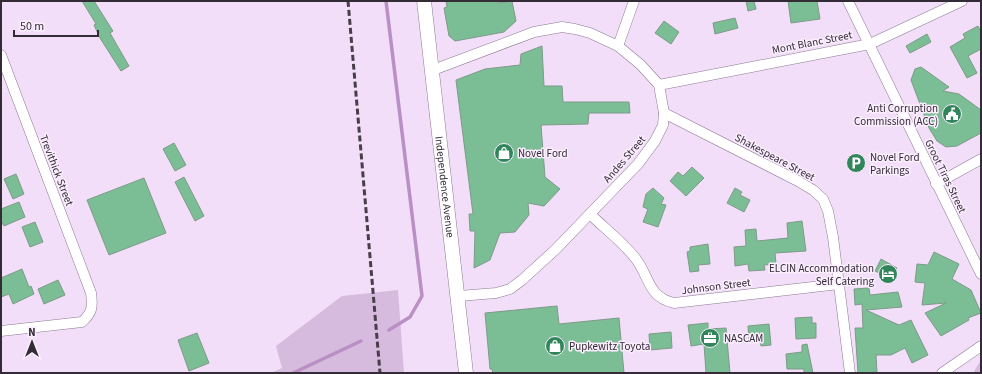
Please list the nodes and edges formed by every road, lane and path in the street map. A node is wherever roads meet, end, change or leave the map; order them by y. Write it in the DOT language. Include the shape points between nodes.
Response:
graph roads {
  1 [pos="424,1"];
  2 [pos="634,1"];
  3 [pos="848,1"];
  4 [pos="962,1"];
  5 [pos="870,44"];
  6 [pos="618,46"];
  7 [pos="1,55"];
  8 [pos="432,70"];
  9 [pos="659,85"];
  10 [pos="664,113"];
  11 [pos="981,159"];
  12 [pos="936,184"];
  13 [pos="590,214"];
  14 [pos="981,274"];
  15 [pos="839,284"];
  16 [pos="459,296"];
  17 [pos="1,330"];
  18 [pos="981,346"];
  19 [pos="466,373"];
  20 [pos="850,373"];
  21 [pos="942,373"];
  1 -- 8 [label="main road, Independence Avenue"];
  2 -- 6 [label="street"];
  3 -- 5 [label="street, Groot Tiras Street"];
  4 -- 5 [label="street, Mont Blanc Street"];
  5 -- 9 [label="street, Mont Blanc Street"];
  5 -- 12 [label="street, Groot Tiras Street"];
  6 -- 8 [label="street" via="590,33 562,27 549,28"];
  6 -- 9 [label="street" via="641,65"];
  7 -- 17 [label="street, Trevithick Street" via="91,293 93,306 90,315 82,322"];
  8 -- 16 [label="main road, Independence Avenue"];
  9 -- 10 [label="street, Andes Street"];
  10 -- 13 [label="street, Andes Street" via="663,126 655,141 638,164"];
  10 -- 15 [label="street, Shakespeare Street" via="798,181 823,199 833,237"];
  11 -- 12 [label="street"];
  12 -- 14 [label="street, Groot Tiras Street"];
  13 -- 15 [label="street, Johnson Street" via="636,258 656,294 664,301 674,303"];
  13 -- 16 [label="street, Andes Street" via="555,250 510,289 496,293"];
  15 -- 20 [label="street, Shakespeare Street"];
  16 -- 19 [label="main road, Independence Avenue"];
  18 -- 21 [label="street"];
}
